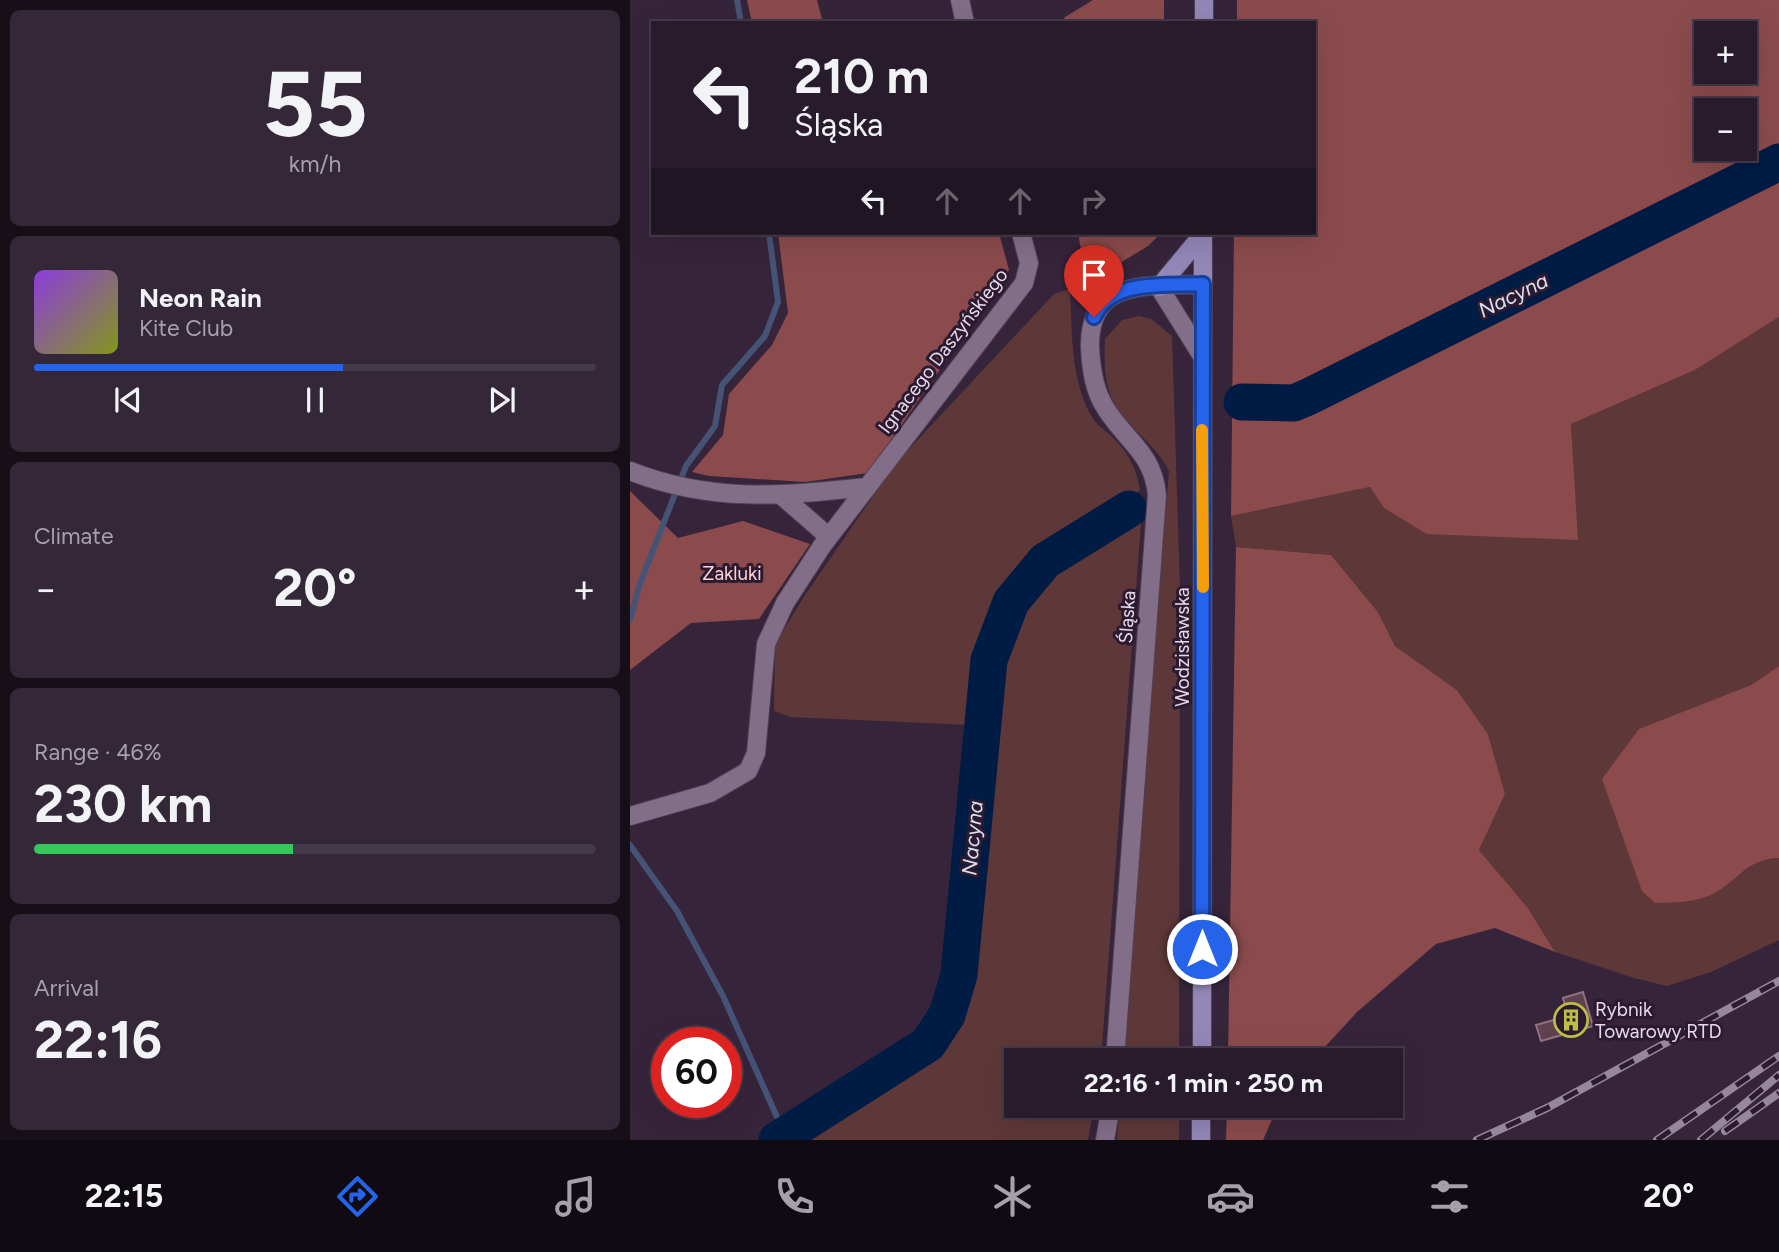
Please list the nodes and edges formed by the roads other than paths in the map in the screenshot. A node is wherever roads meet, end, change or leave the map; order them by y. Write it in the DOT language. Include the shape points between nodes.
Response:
graph roads {
  1 [pos="960,0"];
  2 [pos="1204,0"];
  3 [pos="965,21"];
  4 [pos="1204,21"];
  5 [pos="1022,235"];
  6 [pos="1201,235"];
  7 [pos="1203,235"];
  8 [pos="1203,284"];
  9 [pos="1159,287"];
  10 [pos="1202,356"];
  11 [pos="630,471"];
  12 [pos="867,487"];
  13 [pos="782,496"];
  14 [pos="828,537"];
  15 [pos="630,817"];
  16 [pos="1116,1048"];
  17 [pos="1202,1048"];
  18 [pos="1109,1118"];
  19 [pos="1201,1118"];
  20 [pos="1105,1140"];
  21 [pos="1201,1140"];
  1 -- 3 [label="street"];
  2 -- 4 [label="main road"];
  5 -- 12 [label="street, Ignacego Daszyńskiego" via="1029,263 1024,283"];
  6 -- 9 [label="main road"];
  7 -- 8 [label="main road, Wodzisławska"];
  8 -- 9 [label="street, Śląska"];
  8 -- 10 [label="main road, Wodzisławska"];
  9 -- 10 [label="street"];
  9 -- 16 [label="street, Śląska" via="1124,290 1109,297 1096,313 1090,339 1098,395 1149,463 1157,495"];
  10 -- 17 [label="main road, Wodzisławska"];
  11 -- 13 [label="street" via="707,492"];
  12 -- 13 [label="street"];
  12 -- 14 [label="street, Ignacego Daszyńskiego"];
  13 -- 14 [label="street"];
  14 -- 15 [label="street, Ignacego Daszyńskiego" via="785,603 766,644 756,753 748,771 710,793"];
  18 -- 20 [label="street"];
  19 -- 21 [label="main road"];
}
